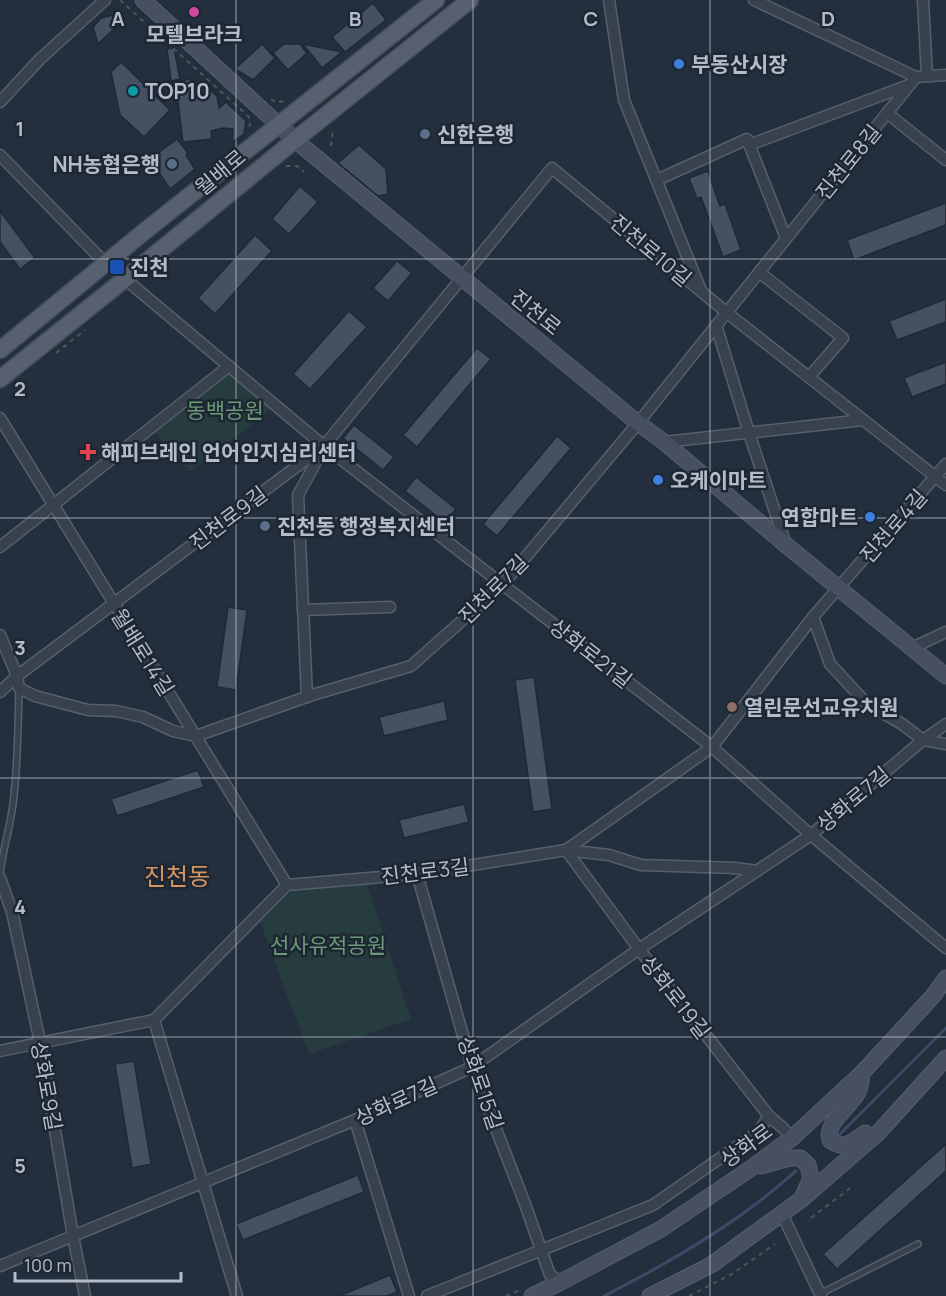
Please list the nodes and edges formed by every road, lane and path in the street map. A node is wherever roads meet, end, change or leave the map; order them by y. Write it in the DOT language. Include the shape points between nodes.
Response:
graph roads {
  1 [pos="105,0"];
  2 [pos="120,0"];
  3 [pos="143,0"];
  4 [pos="436,0"];
  5 [pos="470,0"];
  6 [pos="609,0"];
  7 [pos="754,0"];
  8 [pos="923,0"];
  9 [pos="946,75"];
  10 [pos="918,79"];
  11 [pos="268,97"];
  12 [pos="288,101"];
  13 [pos="0,102"];
  14 [pos="887,113"];
  15 [pos="278,125"];
  16 [pos="333,129"];
  17 [pos="249,132"];
  18 [pos="295,140"];
  19 [pos="748,142"];
  20 [pos="332,146"];
  21 [pos="0,155"];
  22 [pos="946,160"];
  23 [pos="657,180"];
  24 [pos="786,238"];
  25 [pos="106,264"];
  26 [pos="759,272"];
  27 [pos="461,278"];
  28 [pos="125,279"];
  29 [pos="702,291"];
  30 [pos="726,312"];
  31 [pos="716,325"];
  32 [pos="0,350"];
  33 [pos="229,366"];
  34 [pos="809,377"];
  35 [pos="0,379"];
  36 [pos="0,418"];
  37 [pos="863,420"];
  38 [pos="638,423"];
  39 [pos="749,433"];
  40 [pos="664,442"];
  41 [pos="324,446"];
  42 [pos="946,464"];
  43 [pos="936,477"];
  44 [pos="946,485"];
  45 [pos="54,505"];
  46 [pos="786,545"];
  47 [pos="0,547"];
  48 [pos="502,584"];
  49 [pos="838,588"];
  50 [pos="113,604"];
  51 [pos="390,607"];
  52 [pos="303,610"];
  53 [pos="813,617"];
  54 [pos="946,632"];
  55 [pos="0,635"];
  56 [pos="912,648"];
  57 [pos="17,676"];
  58 [pos="946,676"];
  59 [pos="2,688"];
  60 [pos="19,688"];
  61 [pos="307,697"];
  62 [pos="946,724"];
  63 [pos="196,736"];
  64 [pos="923,740"];
  65 [pos="946,744"];
  66 [pos="712,747"];
  67 [pos="810,835"];
  68 [pos="566,850"];
  69 [pos="756,871"];
  70 [pos="417,874"];
  71 [pos="0,876"];
  72 [pos="287,885"];
  73 [pos="946,948"];
  74 [pos="639,949"];
  75 [pos="946,978"];
  76 [pos="154,1020"];
  77 [pos="40,1042"];
  78 [pos="0,1050"];
  79 [pos="945,1062"];
  80 [pos="472,1067"];
  81 [pos="862,1073"];
  82 [pos="909,1098"];
  83 [pos="769,1116"];
  84 [pos="355,1120"];
  85 [pos="792,1138"];
  86 [pos="750,1169"];
  87 [pos="204,1182"];
  88 [pos="853,1186"];
  89 [pos="802,1199"];
  90 [pos="782,1214"];
  91 [pos="811,1218"];
  92 [pos="73,1236"];
  93 [pos="775,1244"];
  94 [pos="918,1244"];
  95 [pos="541,1249"];
  96 [pos="0,1266"];
  97 [pos="561,1282"];
  98 [pos="820,1295"];
  99 [pos="85,1296"];
  100 [pos="237,1296"];
  101 [pos="409,1296"];
  102 [pos="427,1296"];
  103 [pos="532,1296"];
  104 [pos="650,1296"];
  105 [pos="690,1296"];
  1 -- 13 [label="street"];
  2 -- 17 [label="path" via="249,117"];
  3 -- 15 [label="main road, 진천로"];
  4 -- 15 [label="main road, 월배로"];
  5 -- 18 [label="main road, 월배로"];
  6 -- 23 [label="street" via="624,100"];
  7 -- 10 [label="street"];
  8 -- 10 [label="street"];
  9 -- 10 [label="street"];
  10 -- 14 [label="street, 진천로8길"];
  10 -- 19 [label="street, 진천로8길"];
  11 -- 12 [label="path" via="275,102"];
  14 -- 22 [label="street"];
  14 -- 24 [label="street, 진천로8길"];
  15 -- 18 [label="main road, 진천로"];
  15 -- 25 [label="main road, 월배로"];
  16 -- 20 [label="path"];
  18 -- 27 [label="main road, 진천로"];
  18 -- 28 [label="main road, 월배로"];
  19 -- 23 [label="street, 진천로8길"];
  19 -- 24 [label="street"];
  21 -- 25 [label="street, 상화로21길"];
  23 -- 29 [label="street"];
  24 -- 26 [label="street, 진천로8길"];
  25 -- 28 [label="street, 상화로21길"];
  25 -- 32 [label="main road, 월배로"];
  26 -- 30 [label="street, 진천로8길"];
  26 -- 34 [label="street" via="843,338"];
  27 -- 29 [label="street, 진천로10길" via="552,168"];
  27 -- 38 [label="main road, 진천로"];
  27 -- 41 [label="street, 진천로9길"];
  28 -- 33 [label="street, 상화로21길"];
  28 -- 35 [label="main road, 월배로"];
  29 -- 30 [label="street, 진천로10길"];
  30 -- 31 [label="street, 진천로8길"];
  30 -- 34 [label="street, 진천로10길"];
  31 -- 38 [label="street, 진천로8길"];
  31 -- 39 [label="street"];
  33 -- 41 [label="street, 상화로21길"];
  33 -- 45 [label="street"];
  34 -- 37 [label="street, 진천로10길"];
  36 -- 45 [label="street, 월배로14길"];
  37 -- 39 [label="street"];
  37 -- 43 [label="street, 진천로10길"];
  38 -- 40 [label="main road, 진천로"];
  38 -- 48 [label="street, 진천로7길"];
  39 -- 40 [label="street"];
  39 -- 46 [label="street"];
  40 -- 46 [label="main road, 진천로"];
  41 -- 48 [label="street, 상화로21길"];
  41 -- 50 [label="street, 진천로9길"];
  41 -- 52 [label="street" via="298,495"];
  42 -- 43 [label="street, 진천로4길"];
  43 -- 44 [label="street, 진천로10길"];
  43 -- 49 [label="street, 진천로4길"];
  45 -- 47 [label="street"];
  45 -- 50 [label="street, 월배로14길"];
  46 -- 49 [label="main road, 진천로"];
  48 -- 61 [label="street, 진천로7길" via="411,666"];
  48 -- 66 [label="street, 상화로21길"];
  49 -- 53 [label="street, 진천로3길"];
  49 -- 56 [label="main road, 진천로"];
  50 -- 57 [label="street, 진천로9길"];
  50 -- 63 [label="street, 월배로14길"];
  51 -- 52 [label="street"];
  52 -- 61 [label="street"];
  53 -- 64 [label="street" via="830,664 867,704"];
  53 -- 66 [label="street, 진천로3길"];
  54 -- 56 [label="street"];
  55 -- 57 [label="street"];
  56 -- 58 [label="main road, 진천로"];
  57 -- 59 [label="street, 진천로9길"];
  57 -- 60 [label="street"];
  60 -- 63 [label="street" via="34,696 88,710 143,717 173,731"];
  60 -- 71 [label="lane, 상화로9길" via="14,798"];
  61 -- 63 [label="street, 진천로7길"];
  62 -- 64 [label="street, 상화로7길"];
  63 -- 72 [label="street, 월배로14길"];
  64 -- 65 [label="street"];
  64 -- 67 [label="street, 상화로7길"];
  66 -- 67 [label="street, 상화로21길"];
  66 -- 68 [label="street, 진천로3길"];
  67 -- 69 [label="street, 상화로7길"];
  67 -- 73 [label="street, 상화로21길"];
  68 -- 69 [label="street" via="609,855 641,865"];
  68 -- 70 [label="street, 진천로3길"];
  68 -- 74 [label="street, 상화로19길"];
  69 -- 74 [label="street, 상화로7길"];
  70 -- 72 [label="street, 진천로3길"];
  70 -- 80 [label="street, 상화로15길"];
  71 -- 77 [label="street, 상화로9길" via="12,912"];
  72 -- 76 [label="street"];
  74 -- 80 [label="street, 상화로7길"];
  74 -- 83 [label="street, 상화로19길"];
  75 -- 81 [label="main road, 상화로"];
  76 -- 77 [label="street"];
  76 -- 87 [label="street"];
  77 -- 78 [label="street"];
  77 -- 92 [label="street, 상화로9길"];
  79 -- 82 [label="main road"];
  80 -- 84 [label="street, 상화로7길"];
  80 -- 95 [label="street, 상화로15길"];
  81 -- 82 [label="main road" via="859,1092 828,1134 840,1146 849,1144"];
  81 -- 85 [label="main road, 상화로"];
  82 -- 89 [label="main road" via="879,1132"];
  83 -- 85 [label="street, 상화로19길"];
  83 -- 95 [label="street" via="759,1131 654,1205"];
  84 -- 87 [label="street, 상화로7길"];
  84 -- 101 [label="street"];
  85 -- 86 [label="main road, 상화로"];
  86 -- 89 [label="main road" via="800,1158 808,1165 811,1178"];
  86 -- 97 [label="main road, 상화로" via="661,1229"];
  87 -- 92 [label="street, 상화로7길"];
  87 -- 100 [label="street"];
  88 -- 91 [label="path"];
  89 -- 90 [label="main road"];
  90 -- 98 [label="street"];
  90 -- 104 [label="main road" via="711,1265"];
  92 -- 96 [label="street, 상화로7길"];
  92 -- 99 [label="street, 상화로9길"];
  93 -- 105 [label="path" via="732,1274"];
  94 -- 98 [label="lane"];
  95 -- 97 [label="street, 상화로15길" via="550,1275"];
  95 -- 102 [label="street"];
  97 -- 103 [label="main road, 상화로"];
}
